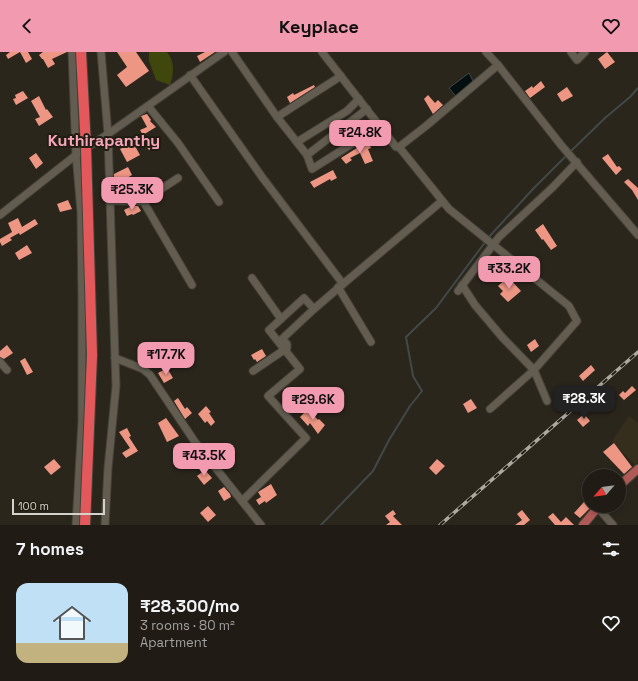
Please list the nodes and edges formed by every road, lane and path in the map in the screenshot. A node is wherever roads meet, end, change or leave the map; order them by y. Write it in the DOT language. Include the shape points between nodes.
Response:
graph roads {
  1 [pos="72,52"];
  2 [pos="81,52"];
  3 [pos="101,52"];
  4 [pos="224,52"];
  5 [pos="232,52"];
  6 [pos="322,52"];
  7 [pos="486,52"];
  8 [pos="571,52"];
  9 [pos="585,52"];
  10 [pos="498,65"];
  11 [pos="190,75"];
  12 [pos="341,76"];
  13 [pos="359,99"];
  14 [pos="148,106"];
  15 [pos="367,109"];
  16 [pos="278,117"];
  17 [pos="380,126"];
  18 [pos="108,134"];
  19 [pos="297,142"];
  20 [pos="399,147"];
  21 [pos="76,155"];
  22 [pos="307,155"];
  23 [pos="576,162"];
  24 [pos="178,178"];
  25 [pos="143,200"];
  26 [pos="442,200"];
  27 [pos="110,201"];
  28 [pos="219,202"];
  29 [pos="0,215"];
  30 [pos="637,231"];
  31 [pos="493,244"];
  32 [pos="252,278"];
  33 [pos="192,285"];
  34 [pos="341,286"];
  35 [pos="314,309"];
  36 [pos="281,319"];
  37 [pos="371,342"];
  38 [pos="284,350"];
  39 [pos="115,358"];
  40 [pos="0,362"];
  41 [pos="7,370"];
  42 [pos="534,370"];
  43 [pos="254,371"];
  44 [pos="547,401"];
  45 [pos="490,409"];
  46 [pos="638,469"];
  47 [pos="626,480"];
  48 [pos="242,501"];
  49 [pos="593,513"];
  50 [pos="603,513"];
  51 [pos="76,525"];
  52 [pos="85,525"];
  53 [pos="105,525"];
  54 [pos="261,525"];
  55 [pos="582,525"];
  56 [pos="613,525"];
  1 -- 21 [label="street"];
  2 -- 52 [label="highway, bridge" via="92,355"];
  3 -- 18 [label="street"];
  4 -- 11 [label="street"];
  5 -- 16 [label="street"];
  6 -- 12 [label="street"];
  7 -- 10 [label="street"];
  8 -- 9 [label="street" via="577,60"];
  10 -- 20 [label="street"];
  10 -- 23 [label="street"];
  11 -- 14 [label="street"];
  11 -- 34 [label="street"];
  12 -- 13 [label="street"];
  12 -- 16 [label="street"];
  13 -- 15 [label="street"];
  13 -- 19 [label="street" via="347,111"];
  14 -- 18 [label="street"];
  14 -- 28 [label="street" via="178,143"];
  15 -- 17 [label="street"];
  15 -- 22 [label="street"];
  16 -- 19 [label="street"];
  17 -- 20 [label="street" via="396,147"];
  17 -- 22 [label="street" via="312,169"];
  18 -- 21 [label="street"];
  18 -- 27 [label="street"];
  19 -- 22 [label="street"];
  20 -- 26 [label="street"];
  21 -- 29 [label="street"];
  21 -- 51 [label="street" via="82,301 82,422"];
  23 -- 30 [label="street"];
  23 -- 31 [label="street"];
  24 -- 25 [label="street"];
  25 -- 27 [label="street"];
  25 -- 33 [label="street"];
  26 -- 31 [label="street" via="449,209"];
  26 -- 34 [label="street"];
  27 -- 39 [label="street"];
  31 -- 42 [label="street" via="460,288"];
  31 -- 42 [label="street" via="569,306 577,321"];
  32 -- 36 [label="street"];
  34 -- 35 [label="street"];
  34 -- 37 [label="street"];
  35 -- 36 [label="street" via="304,298"];
  35 -- 38 [label="street" via="282,339 288,346"];
  36 -- 38 [label="street" via="269,330"];
  38 -- 43 [label="street"];
  38 -- 48 [label="street" via="300,369 268,396 306,438"];
  39 -- 48 [label="street" via="143,369 150,375 195,442"];
  39 -- 53 [label="street" via="116,386"];
  40 -- 41 [label="street"];
  42 -- 44 [label="street"];
  42 -- 45 [label="street"];
  46 -- 47 [label="main road"];
  48 -- 54 [label="street"];
  49 -- 55 [label="main road"];
  50 -- 56 [label="street"];
}
